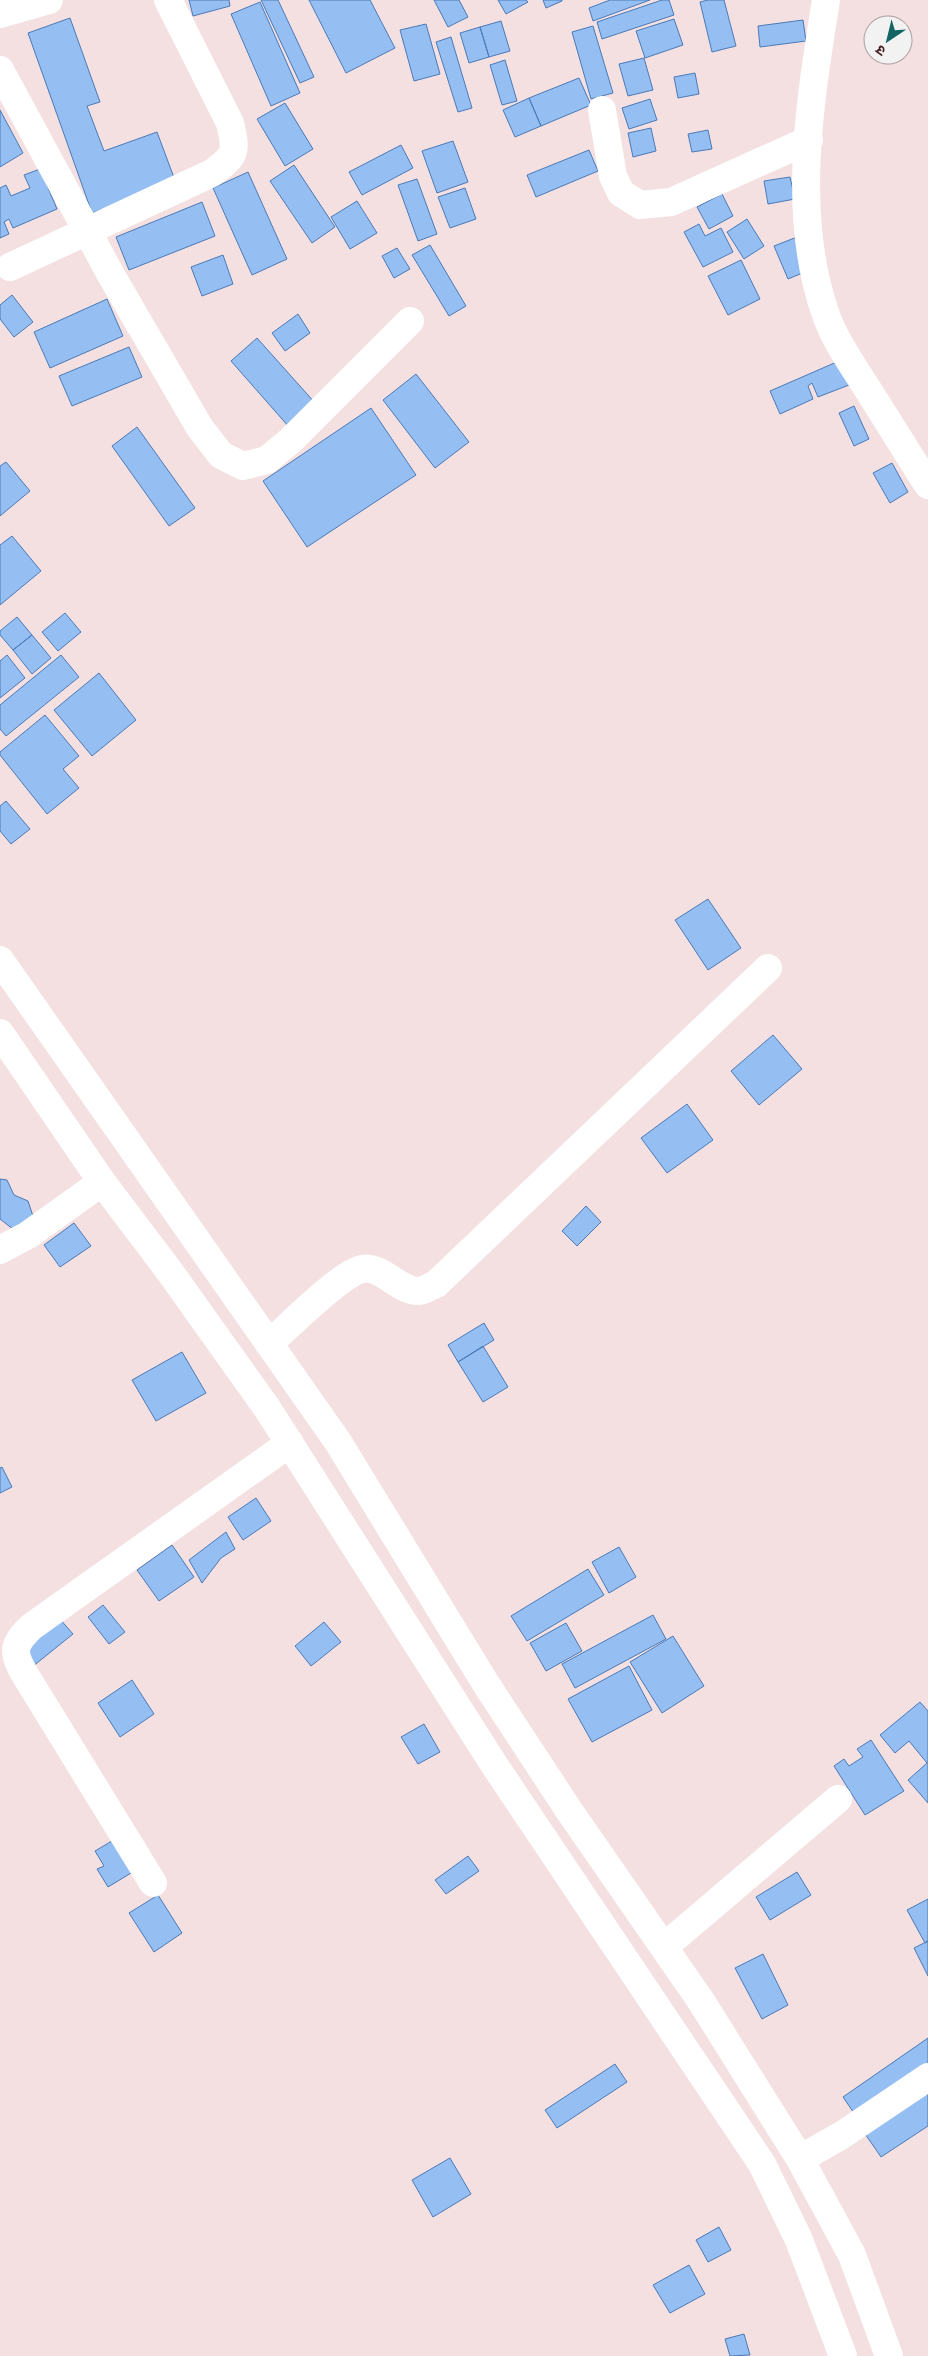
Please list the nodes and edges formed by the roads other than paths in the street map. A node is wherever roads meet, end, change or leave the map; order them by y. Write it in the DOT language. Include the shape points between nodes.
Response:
graph roads {
  1 [pos="49,0"];
  2 [pos="168,0"];
  3 [pos="826,0"];
  4 [pos="0,14"];
  5 [pos="0,70"];
  6 [pos="602,110"];
  7 [pos="809,140"];
  8 [pos="88,231"];
  9 [pos="10,267"];
  10 [pos="410,321"];
  11 [pos="928,485"];
  12 [pos="0,960"];
  13 [pos="768,968"];
  14 [pos="0,1034"];
  15 [pos="102,1182"];
  16 [pos="0,1250"];
  17 [pos="269,1344"];
  18 [pos="290,1443"];
  19 [pos="838,1799"];
  20 [pos="153,1883"];
  21 [pos="664,1948"];
  22 [pos="928,2077"];
  23 [pos="800,2159"];
  24 [pos="843,2356"];
  25 [pos="888,2356"];
  1 -- 4 [label="street"];
  2 -- 8 [label="street" via="230,123 235,145 230,159 212,173"];
  3 -- 7 [label="street"];
  5 -- 8 [label="street"];
  6 -- 7 [label="street" via="613,176 621,193 640,205 671,202"];
  7 -- 11 [label="street" via="806,186 808,234 825,313 837,340"];
  8 -- 9 [label="street"];
  8 -- 10 [label="street" via="200,428 220,455 244,466 267,460 291,440"];
  12 -- 17 [label="street"];
  13 -- 17 [label="street" via="436,1284 420,1291 404,1289 379,1272 364,1269 347,1275"];
  14 -- 15 [label="street"];
  15 -- 16 [label="street" via="28,1235"];
  15 -- 18 [label="street" via="170,1272"];
  17 -- 21 [label="street" via="338,1442 486,1684"];
  18 -- 20 [label="street" via="31,1627 15,1648 24,1674"];
  18 -- 24 [label="street" via="495,1766 762,2164 799,2240"];
  19 -- 21 [label="street"];
  21 -- 23 [label="street"];
  22 -- 23 [label="street"];
  23 -- 25 [label="street" via="852,2255"];
}
